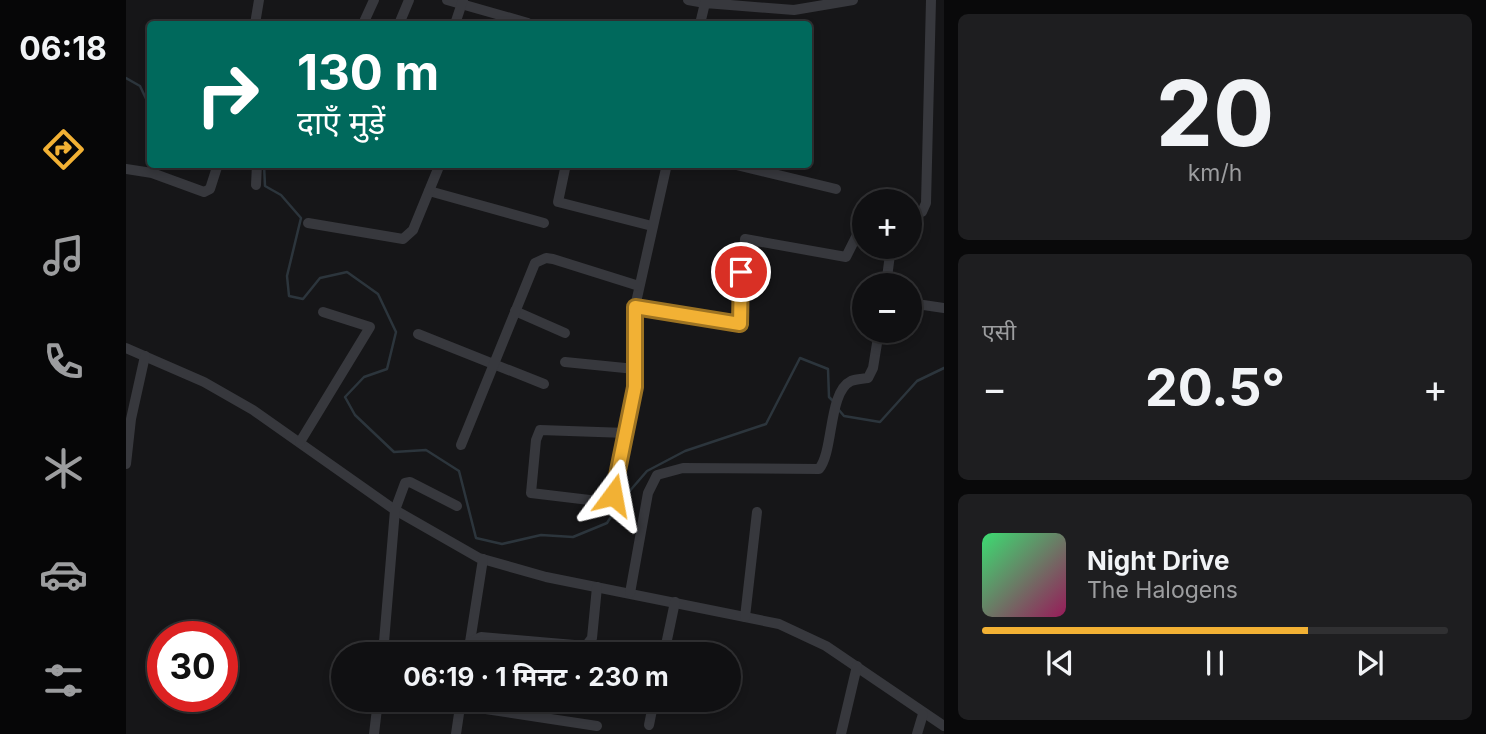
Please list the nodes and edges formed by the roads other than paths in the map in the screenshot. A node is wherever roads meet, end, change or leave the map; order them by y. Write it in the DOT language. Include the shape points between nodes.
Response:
graph roads {
  1 [pos="259,0"];
  2 [pos="374,0"];
  3 [pos="408,0"];
  4 [pos="447,0"];
  5 [pos="688,0"];
  6 [pos="853,0"];
  7 [pos="931,0"];
  8 [pos="463,2"];
  9 [pos="705,3"];
  10 [pos="257,21"];
  11 [pos="364,21"];
  12 [pos="401,21"];
  13 [pos="457,21"];
  14 [pos="522,21"];
  15 [pos="701,21"];
  16 [pos="217,168"];
  17 [pos="257,168"];
  18 [pos="438,168"];
  19 [pos="565,168"];
  20 [pos="666,168"];
  21 [pos="749,168"];
  22 [pos="126,169"];
  23 [pos="256,185"];
  24 [pos="836,188"];
  25 [pos="429,191"];
  26 [pos="922,212"];
  27 [pos="308,223"];
  28 [pos="544,223"];
  29 [pos="652,226"];
  30 [pos="852,245"];
  31 [pos="639,286"];
  32 [pos="922,305"];
  33 [pos="635,307"];
  34 [pos="943,308"];
  35 [pos="323,312"];
  36 [pos="514,312"];
  37 [pos="565,333"];
  38 [pos="418,334"];
  39 [pos="877,343"];
  40 [pos="126,348"];
  41 [pos="145,356"];
  42 [pos="565,362"];
  43 [pos="493,365"];
  44 [pos="635,369"];
  45 [pos="544,384"];
  46 [pos="626,433"];
  47 [pos="300,442"];
  48 [pos="461,445"];
  49 [pos="126,464"];
  50 [pos="457,506"];
  51 [pos="395,510"];
  52 [pos="757,512"];
  53 [pos="483,559"];
  54 [pos="597,587"];
  55 [pos="630,593"];
  56 [pos="675,602"];
  57 [pos="745,617"];
  58 [pos="384,642"];
  59 [pos="470,642"];
  60 [pos="539,642"];
  61 [pos="589,642"];
  62 [pos="667,642"];
  63 [pos="856,666"];
  64 [pos="377,712"];
  65 [pos="460,712"];
  66 [pos="514,712"];
  67 [pos="652,712"];
  68 [pos="923,714"];
  69 [pos="649,724"];
  70 [pos="597,726"];
  71 [pos="943,726"];
  72 [pos="374,734"];
  73 [pos="456,734"];
  74 [pos="841,734"];
  75 [pos="917,734"];
  1 -- 10 [label="street"];
  2 -- 11 [label="street"];
  3 -- 12 [label="street"];
  4 -- 8 [label="street"];
  5 -- 9 [label="street"];
  6 -- 9 [label="street" via="794,10"];
  7 -- 26 [label="street" via="926,203"];
  8 -- 13 [label="street"];
  8 -- 14 [label="street"];
  9 -- 15 [label="street"];
  16 -- 22 [label="street" via="204,192 152,173"];
  17 -- 23 [label="street"];
  18 -- 25 [label="street"];
  19 -- 29 [label="street" via="558,202"];
  20 -- 29 [label="street"];
  21 -- 24 [label="street"];
  25 -- 27 [label="street" via="413,230 403,239"];
  25 -- 28 [label="street"];
  29 -- 31 [label="street"];
  30 -- 33 [label="street" via="846,257 745,239 740,324"];
  31 -- 33 [label="street"];
  31 -- 36 [label="street" via="546,258 535,263"];
  32 -- 34 [label="street"];
  33 -- 44 [label="street"];
  35 -- 47 [label="street" via="370,327"];
  36 -- 37 [label="street"];
  36 -- 43 [label="street"];
  38 -- 43 [label="street"];
  39 -- 55 [label="street" via="870,376 847,384 839,399 819,469 683,468 657,475 648,493"];
  40 -- 41 [label="street"];
  41 -- 47 [label="street" via="204,382"];
  41 -- 49 [label="street"];
  42 -- 44 [label="street"];
  43 -- 45 [label="street"];
  43 -- 48 [label="street"];
  44 -- 46 [label="street"];
  46 -- 46 [label="street" via="609,499 531,493 540,430"];
  47 -- 51 [label="street"];
  50 -- 51 [label="street" via="410,482 405,483"];
  51 -- 53 [label="street"];
  51 -- 58 [label="street"];
  52 -- 57 [label="street"];
  53 -- 54 [label="street"];
  53 -- 59 [label="street"];
  54 -- 55 [label="street"];
  54 -- 61 [label="street"];
  55 -- 56 [label="street"];
  56 -- 57 [label="street"];
  56 -- 62 [label="street"];
  57 -- 63 [label="street" via="802,633"];
  59 -- 60 [label="street" via="481,637"];
  63 -- 68 [label="street"];
  63 -- 74 [label="street"];
  64 -- 72 [label="street"];
  65 -- 73 [label="street"];
  66 -- 70 [label="street"];
  67 -- 69 [label="street"];
  68 -- 71 [label="street"];
  68 -- 75 [label="street"];
}
